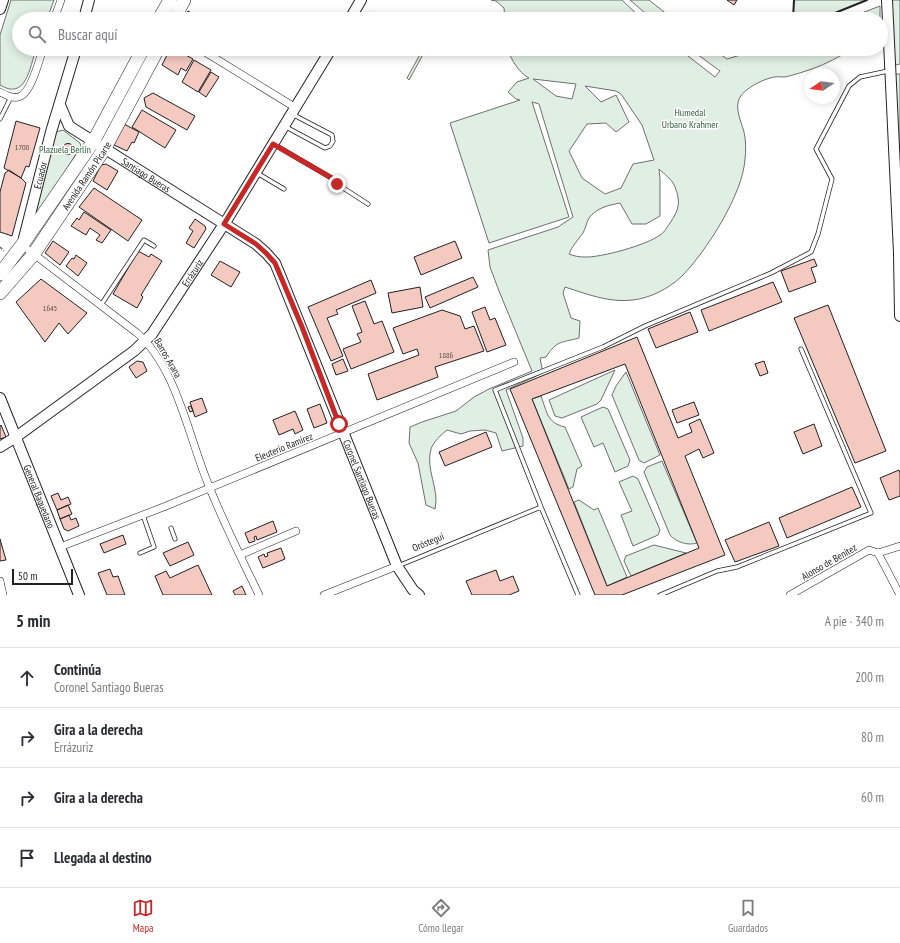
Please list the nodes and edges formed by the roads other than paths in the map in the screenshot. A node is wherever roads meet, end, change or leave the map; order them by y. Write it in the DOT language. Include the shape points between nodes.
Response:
graph roads {
  1 [pos="3,0"];
  2 [pos="61,0"];
  3 [pos="90,0"];
  4 [pos="170,0"];
  5 [pos="184,0"];
  6 [pos="361,0"];
  7 [pos="887,0"];
  8 [pos="0,9"];
  9 [pos="57,12"];
  10 [pos="86,12"];
  11 [pos="164,12"];
  12 [pos="178,12"];
  13 [pos="354,12"];
  14 [pos="40,56"];
  15 [pos="74,56"];
  16 [pos="139,56"];
  17 [pos="154,56"];
  18 [pos="211,56"];
  19 [pos="328,56"];
  20 [pos="896,70"];
  21 [pos="0,92"];
  22 [pos="11,97"];
  23 [pos="60,105"];
  24 [pos="294,111"];
  25 [pos="0,119"];
  26 [pos="69,126"];
  27 [pos="285,126"];
  28 [pos="52,132"];
  29 [pos="93,142"];
  30 [pos="273,144"];
  31 [pos="105,148"];
  32 [pos="256,172"];
  33 [pos="284,189"];
  34 [pos="368,204"];
  35 [pos="224,224"];
  36 [pos="22,245"];
  37 [pos="154,246"];
  38 [pos="900,253"];
  39 [pos="34,255"];
  40 [pos="0,274"];
  41 [pos="0,293"];
  42 [pos="101,305"];
  43 [pos="900,316"];
  44 [pos="146,341"];
  45 [pos="801,349"];
  46 [pos="514,362"];
  47 [pos="0,398"];
  48 [pos="342,433"];
  49 [pos="16,437"];
  50 [pos="0,447"];
  51 [pos="209,488"];
  52 [pos="541,507"];
  53 [pos="143,515"];
  54 [pos="171,528"];
  55 [pos="296,531"];
  56 [pos="175,538"];
  57 [pos="900,546"];
  58 [pos="60,547"];
  59 [pos="140,553"];
  60 [pos="878,553"];
  61 [pos="240,555"];
  62 [pos="396,566"];
  63 [pos="0,581"];
  64 [pos="4,595"];
  65 [pos="79,595"];
  66 [pos="259,595"];
  67 [pos="324,595"];
  68 [pos="419,595"];
  69 [pos="578,595"];
  70 [pos="660,595"];
  71 [pos="790,595"];
  72 [pos="900,595"];
  1 -- 8 [label="main road"];
  2 -- 9 [label="street"];
  3 -- 10 [label="main road"];
  4 -- 11 [label="highway"];
  5 -- 12 [label="highway"];
  6 -- 13 [label="main road"];
  7 -- 20 [label="main road"];
  14 -- 22 [label="street" via="28,88 22,96"];
  15 -- 23 [label="main road, Ecuador"];
  16 -- 29 [label="highway, Avenida Ramón Picarte"];
  17 -- 31 [label="highway, Avenida Ramón Picarte"];
  18 -- 24 [label="street"];
  19 -- 24 [label="main road, Errázuriz"];
  20 -- 38 [label="main road"];
  20 -- 52 [label="lane" via="860,77 849,86 816,149 832,180 811,252 771,273 495,390"];
  21 -- 22 [label="street"];
  22 -- 25 [label="lane"];
  23 -- 26 [label="main road"];
  23 -- 28 [label="main road, Ecuador"];
  24 -- 27 [label="main road, Errázuriz"];
  24 -- 27 [label="lane" via="332,135 333,141 330,146 325,148"];
  26 -- 28 [label="main road"];
  26 -- 29 [label="main road, Santiago Bueras"];
  27 -- 30 [label="main road, Errázuriz"];
  28 -- 36 [label="main road, Ecuador"];
  29 -- 31 [label="main road, Santiago Bueras"];
  29 -- 36 [label="highway, Avenida Ramón Picarte"];
  30 -- 32 [label="main road, Errázuriz"];
  30 -- 34 [label="lane" via="335,180 337,184"];
  31 -- 35 [label="main road, Santiago Bueras"];
  31 -- 39 [label="highway, Avenida Ramón Picarte"];
  32 -- 33 [label="lane"];
  32 -- 35 [label="main road, Errázuriz"];
  35 -- 44 [label="main road, Errázuriz"];
  35 -- 48 [label="main road, Coronel Santiago Bueras" via="256,244 275,263"];
  36 -- 39 [label="street, Barros Arana"];
  36 -- 40 [label="highway, Avenida Ramón Picarte"];
  37 -- 42 [label="lane" via="144,240"];
  38 -- 43 [label="main road"];
  39 -- 41 [label="highway, Avenida Ramón Picarte"];
  39 -- 42 [label="street, Barros Arana"];
  42 -- 44 [label="street, Barros Arana"];
  44 -- 49 [label="main road, Errázuriz"];
  44 -- 51 [label="street, Barros Arana" via="168,375"];
  45 -- 70 [label="lane" via="870,513"];
  46 -- 48 [label="street, Eleuterio Ramírez"];
  47 -- 49 [label="main road, General Baquedano"];
  48 -- 51 [label="street, Eleuterio Ramírez"];
  48 -- 62 [label="main road, Coronel Santiago Bueras"];
  49 -- 50 [label="main road, Errázuriz"];
  49 -- 58 [label="main road, General Baquedano"];
  51 -- 53 [label="street, Eleuterio Ramírez"];
  51 -- 61 [label="street, Barros Arana"];
  52 -- 62 [label="lane, Oróstegui"];
  52 -- 69 [label="lane"];
  53 -- 58 [label="street, Eleuterio Ramírez"];
  53 -- 59 [label="lane" via="154,547"];
  54 -- 56 [label="lane"];
  55 -- 61 [label="street"];
  57 -- 60 [label="street, Alonso de Benitez"];
  58 -- 65 [label="main road, General Baquedano"];
  60 -- 71 [label="street, Alonso de Benitez" via="869,550"];
  60 -- 72 [label="street"];
  61 -- 66 [label="street, Barros Arana"];
  62 -- 67 [label="street, Oróstegui"];
  62 -- 68 [label="main road, Coronel Santiago Bueras"];
  63 -- 64 [label="street"];
}
